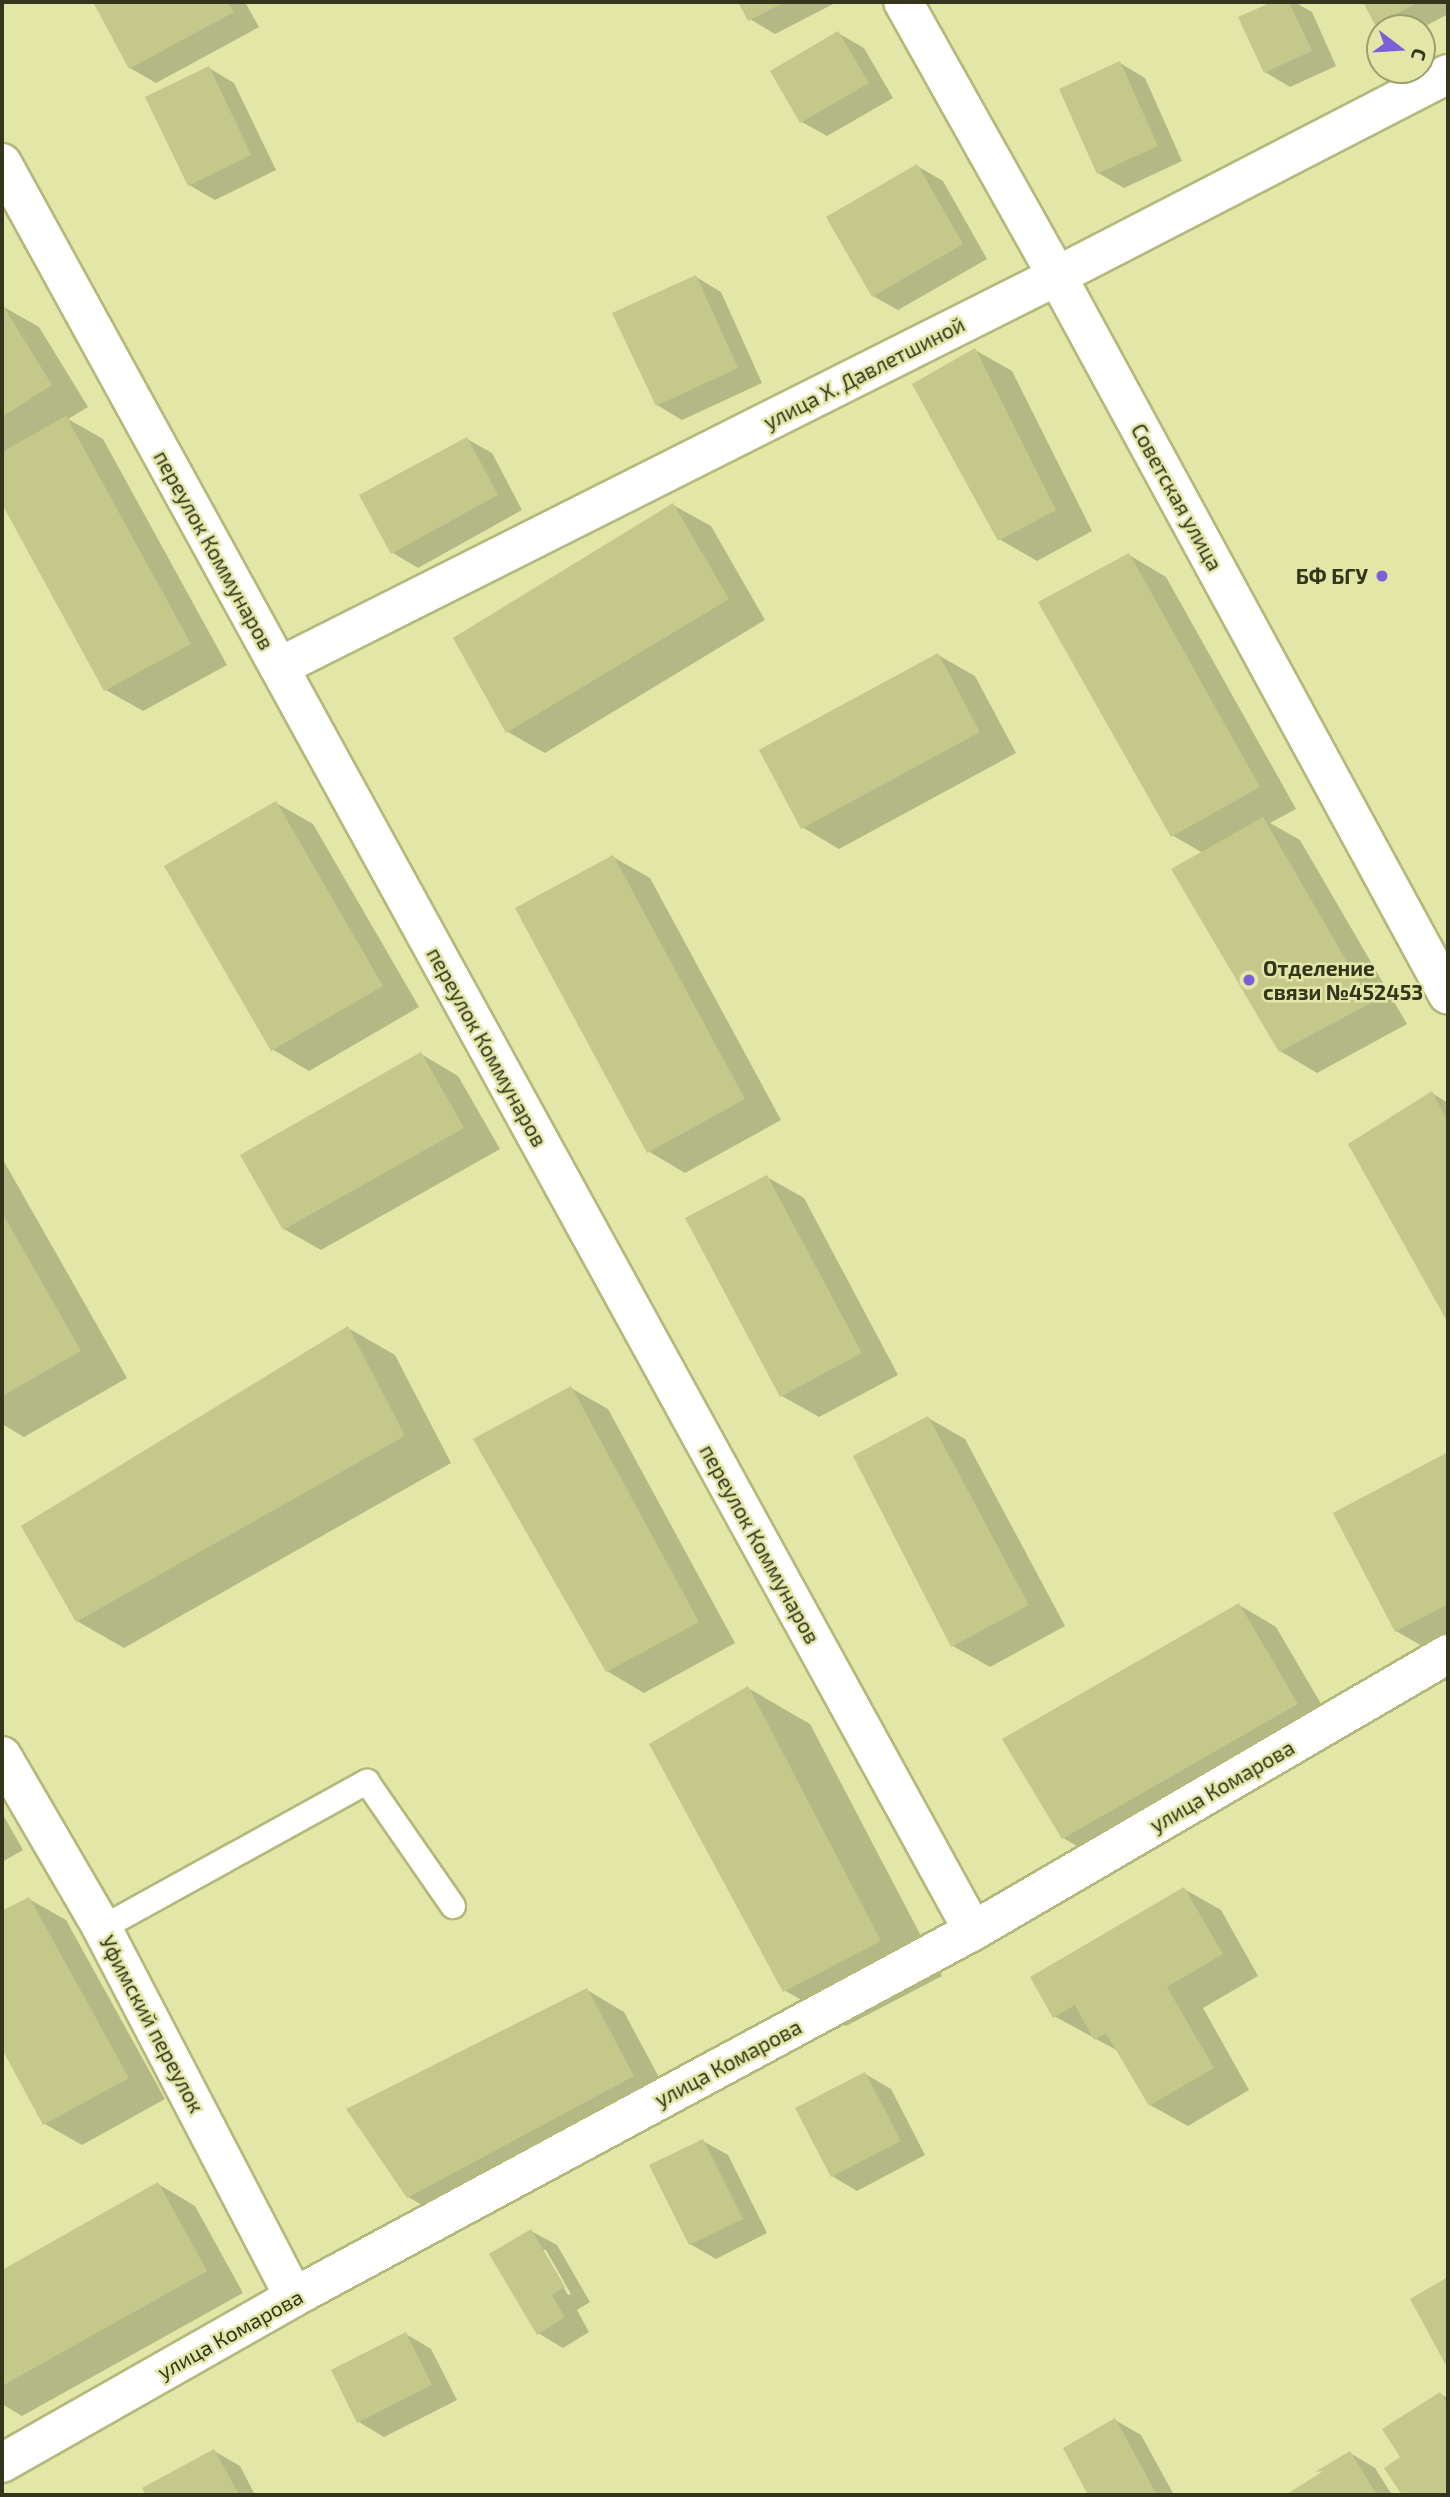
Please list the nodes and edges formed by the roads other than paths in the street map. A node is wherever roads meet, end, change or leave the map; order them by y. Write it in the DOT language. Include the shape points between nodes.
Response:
graph roads {
  1 [pos="903,2"];
  2 [pos="1448,74"];
  3 [pos="2,163"];
  4 [pos="1057,276"];
  5 [pos="279,667"];
  6 [pos="1448,995"];
  7 [pos="1448,1654"];
  8 [pos="2,1756"];
  9 [pos="453,1906"];
  10 [pos="102,1928"];
  11 [pos="973,1931"];
  12 [pos="294,2297"];
  13 [pos="2,2463"];
  1 -- 4 [label="street, Советская улица"];
  2 -- 4 [label="street, улица Х. Давлетшиной"];
  3 -- 5 [label="street, переулок Коммунаров"];
  4 -- 5 [label="street, улица Х. Давлетшиной"];
  4 -- 6 [label="street, Советская улица"];
  5 -- 11 [label="street, переулок Коммунаров"];
  7 -- 11 [label="street, улица Комарова"];
  8 -- 10 [label="street, Уфимский переулок"];
  9 -- 10 [label="lane" via="367,1782"];
  10 -- 12 [label="street, Уфимский переулок"];
  11 -- 12 [label="street, улица Комарова"];
  12 -- 13 [label="street, улица Комарова"];
}
